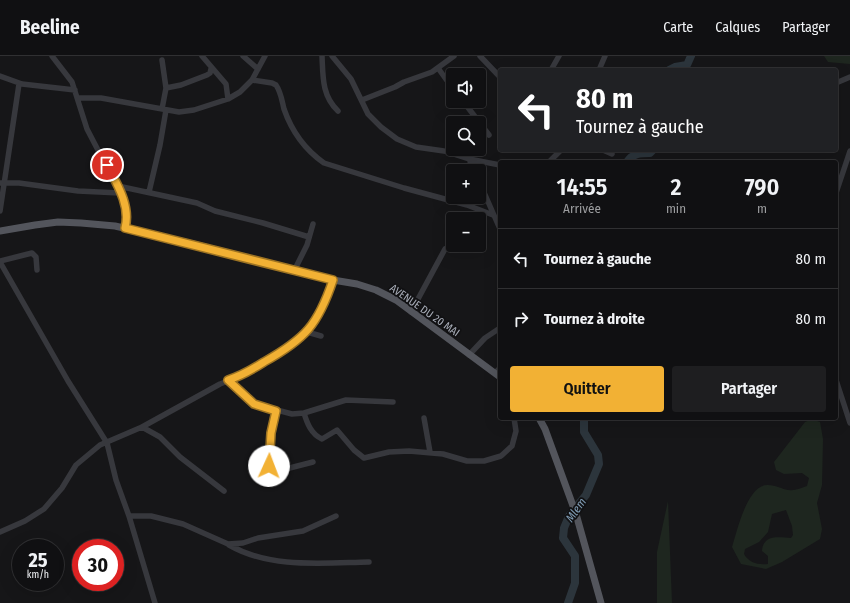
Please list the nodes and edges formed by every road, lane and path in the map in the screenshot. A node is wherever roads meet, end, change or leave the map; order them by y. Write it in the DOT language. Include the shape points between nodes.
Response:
graph roads {
  1 [pos="52,56"];
  2 [pos="243,56"];
  3 [pos="265,56"];
  4 [pos="322,56"];
  5 [pos="332,56"];
  6 [pos="454,56"];
  7 [pos="480,56"];
  8 [pos="559,56"];
  9 [pos="605,56"];
  10 [pos="206,57"];
  11 [pos="162,60"];
  12 [pos="438,68"];
  13 [pos="552,68"];
  14 [pos="600,68"];
  15 [pos="211,69"];
  16 [pos="258,69"];
  17 [pos="498,75"];
  18 [pos="0,76"];
  19 [pos="850,77"];
  20 [pos="446,79"];
  21 [pos="252,80"];
  22 [pos="838,82"];
  23 [pos="19,84"];
  24 [pos="166,88"];
  25 [pos="75,90"];
  26 [pos="78,98"];
  27 [pos="228,99"];
  28 [pos="362,100"];
  29 [pos="468,108"];
  30 [pos="164,109"];
  31 [pos="338,111"];
  32 [pos="489,135"];
  33 [pos="850,151"];
  34 [pos="559,152"];
  35 [pos="608,152"];
  36 [pos="612,154"];
  37 [pos="469,159"];
  38 [pos="551,160"];
  39 [pos="471,164"];
  40 [pos="498,165"];
  41 [pos="2,184"];
  42 [pos="118,186"];
  43 [pos="838,187"];
  44 [pos="149,192"];
  45 [pos="120,193"];
  46 [pos="486,198"];
  47 [pos="0,211"];
  48 [pos="493,215"];
  49 [pos="313,224"];
  50 [pos="498,225"];
  51 [pos="125,228"];
  52 [pos="0,231"];
  53 [pos="308,237"];
  54 [pos="445,249"];
  55 [pos="0,262"];
  56 [pos="37,270"];
  57 [pos="295,270"];
  58 [pos="333,280"];
  59 [pos="411,312"];
  60 [pos="498,329"];
  61 [pos="307,332"];
  62 [pos="321,336"];
  63 [pos="469,355"];
  64 [pos="498,374"];
  65 [pos="228,380"];
  66 [pos="838,386"];
  67 [pos="393,402"];
  68 [pos="276,411"];
  69 [pos="304,413"];
  70 [pos="424,418"];
  71 [pos="514,420"];
  72 [pos="540,420"];
  73 [pos="850,423"];
  74 [pos="142,427"];
  75 [pos="107,443"];
  76 [pos="430,452"];
  77 [pos="314,462"];
  78 [pos="224,491"];
  79 [pos="129,516"];
  80 [pos="336,516"];
  81 [pos="0,532"];
  82 [pos="228,544"];
  83 [pos="369,562"];
  84 [pos="155,603"];
  85 [pos="600,603"];
  1 -- 25 [label="street" via="68,75"];
  2 -- 16 [label="street"];
  3 -- 16 [label="street"];
  4 -- 31 [label="street" via="324,88 328,99"];
  5 -- 28 [label="street" via="349,76"];
  6 -- 12 [label="street"];
  7 -- 17 [label="street"];
  8 -- 13 [label="street"];
  9 -- 14 [label="street"];
  10 -- 15 [label="street"];
  11 -- 24 [label="street"];
  12 -- 20 [label="street"];
  12 -- 28 [label="street"];
  15 -- 24 [label="street" via="207,75"];
  15 -- 27 [label="street" via="226,84"];
  16 -- 21 [label="street"];
  18 -- 23 [label="street"];
  19 -- 22 [label="street"];
  21 -- 27 [label="street"];
  21 -- 48 [label="street" via="276,85 287,117 300,141 324,163"];
  23 -- 25 [label="street"];
  23 -- 41 [label="street"];
  24 -- 30 [label="street"];
  25 -- 26 [label="street"];
  26 -- 30 [label="street" via="101,98"];
  26 -- 42 [label="street" via="87,129"];
  27 -- 30 [label="street" via="185,112"];
  28 -- 37 [label="street" via="368,114 396,139 416,147 444,151"];
  29 -- 32 [label="street"];
  30 -- 44 [label="street" via="160,146"];
  33 -- 43 [label="street"];
  34 -- 38 [label="street"];
  35 -- 36 [label="street"];
  37 -- 39 [label="street"];
  37 -- 40 [label="street"];
  41 -- 45 [label="street" via="19,182 78,191"];
  41 -- 47 [label="street"];
  42 -- 44 [label="street"];
  42 -- 45 [label="street"];
  44 -- 53 [label="street" via="197,203 215,211"];
  45 -- 51 [label="street" via="127,211"];
  46 -- 48 [label="street"];
  48 -- 50 [label="street"];
  49 -- 53 [label="street"];
  51 -- 52 [label="main road, AVENUE DU 20 MAI" via="81,222 58,222"];
  51 -- 57 [label="main road, AVENUE DU 20 MAI"];
  53 -- 57 [label="street"];
  54 -- 59 [label="street"];
  55 -- 56 [label="street" via="32,253 36,257"];
  55 -- 75 [label="street" via="68,381"];
  57 -- 58 [label="main road, AVENUE DU 20 MAI"];
  58 -- 59 [label="main road, AVENUE DU 20 MAI" via="376,290 396,300"];
  58 -- 61 [label="street" via="326,302"];
  59 -- 63 [label="main road, AVENUE DU 20 MAI"];
  60 -- 63 [label="street" via="485,338"];
  61 -- 62 [label="street"];
  61 -- 65 [label="street" via="273,357"];
  63 -- 64 [label="main road, AVENUE DU 20 MAI"];
  65 -- 68 [label="street" via="254,404"];
  65 -- 74 [label="street"];
  66 -- 73 [label="street"];
  67 -- 69 [label="street" via="346,400"];
  68 -- 69 [label="street"];
  68 -- 77 [label="street" via="269,452 271,470 274,472"];
  69 -- 76 [label="street" via="312,431 318,437 322,439 335,430 339,431 364,458 389,452"];
  70 -- 76 [label="street"];
  71 -- 76 [label="street" via="516,431 512,446 501,456 484,461 467,461"];
  72 -- 85 [label="main road" via="575,511"];
  74 -- 75 [label="street"];
  74 -- 78 [label="street" via="160,437 180,457"];
  75 -- 79 [label="street" via="116,480"];
  75 -- 81 [label="street" via="100,445 76,465 62,488 44,509"];
  79 -- 82 [label="street" via="151,516 183,524"];
  79 -- 84 [label="street"];
  80 -- 82 [label="street" via="303,532"];
  82 -- 83 [label="street" via="238,550 278,562"];
}
